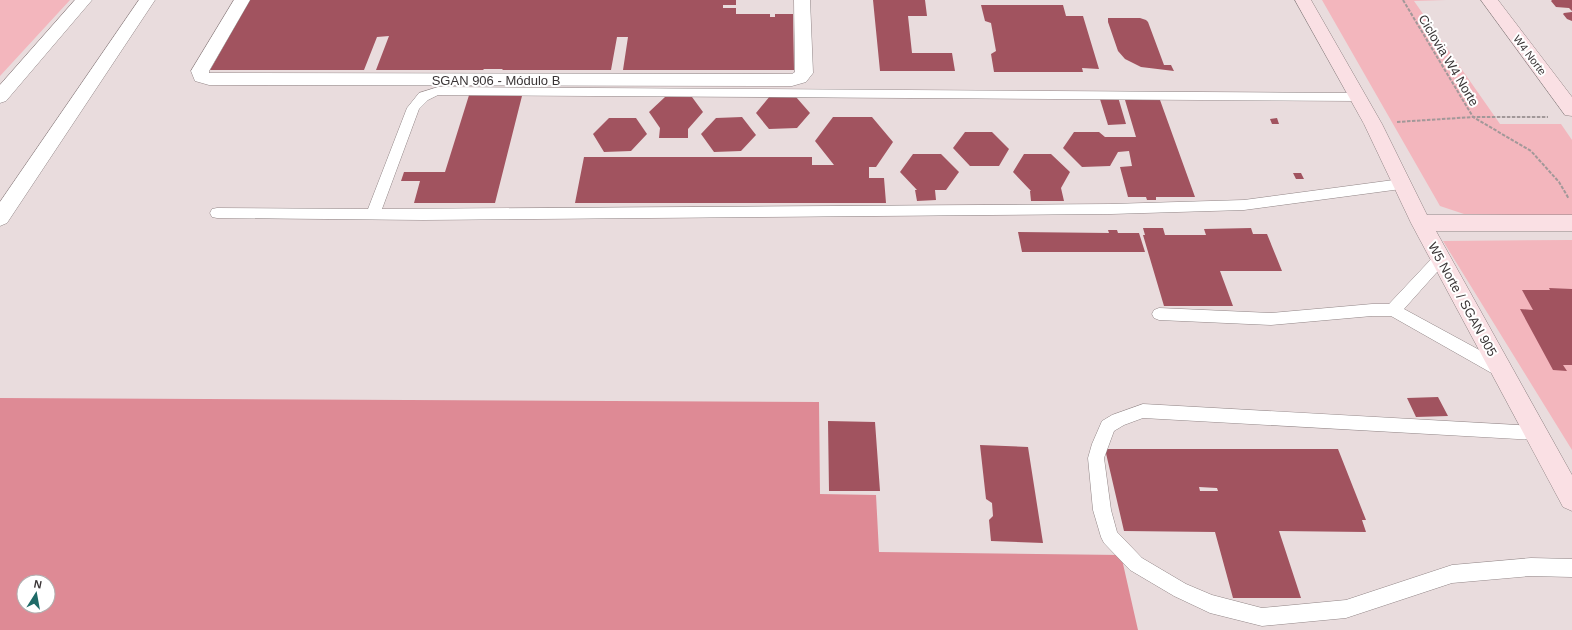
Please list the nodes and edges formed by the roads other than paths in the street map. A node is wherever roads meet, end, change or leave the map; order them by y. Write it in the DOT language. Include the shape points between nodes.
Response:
graph roads {
  1 [pos="84,0"];
  2 [pos="147,0"];
  3 [pos="242,0"];
  4 [pos="802,0"];
  5 [pos="1303,0"];
  6 [pos="1489,0"];
  7 [pos="0,97"];
  8 [pos="1359,97"];
  9 [pos="1571,107"];
  10 [pos="1401,184"];
  11 [pos="218,213"];
  12 [pos="373,214"];
  13 [pos="0,218"];
  14 [pos="1421,222"];
  15 [pos="1572,223"];
  16 [pos="1441,258"];
  17 [pos="1393,310"];
  18 [pos="1159,314"];
  19 [pos="1502,370"];
  20 [pos="1536,433"];
  21 [pos="1572,499"];
  22 [pos="1572,568"];
  1 -- 7 [label="street"];
  2 -- 13 [label="street"];
  3 -- 4 [label="street, SGAN 906 - Módulo B" via="200,71 201,77 792,80 800,78 804,73"];
  5 -- 8 [label="main road, W5 Norte / SGAN 905"];
  6 -- 9 [label="main road, W4 Norte"];
  8 -- 10 [label="main road, W5 Norte / SGAN 905"];
  8 -- 12 [label="lane" via="438,91 426,94 413,108"];
  10 -- 12 [label="lane" via="1244,205 1111,209"];
  10 -- 14 [label="main road, W5 Norte / SGAN 905"];
  11 -- 12 [label="lane"];
  14 -- 15 [label="main road"];
  14 -- 16 [label="main road, W5 Norte / SGAN 905"];
  16 -- 17 [label="lane"];
  16 -- 19 [label="main road, W5 Norte / SGAN 905"];
  17 -- 18 [label="lane" via="1271,319"];
  17 -- 19 [label="lane"];
  19 -- 20 [label="main road, W5 Norte / SGAN 905"];
  20 -- 21 [label="main road, W5 Norte / SGAN 905"];
  20 -- 22 [label="lane" via="1143,411 1108,426 1100,444 1096,458 1102,510 1110,537 1136,564 1210,604 1262,617 1346,609 1452,574 1531,567"];
}
